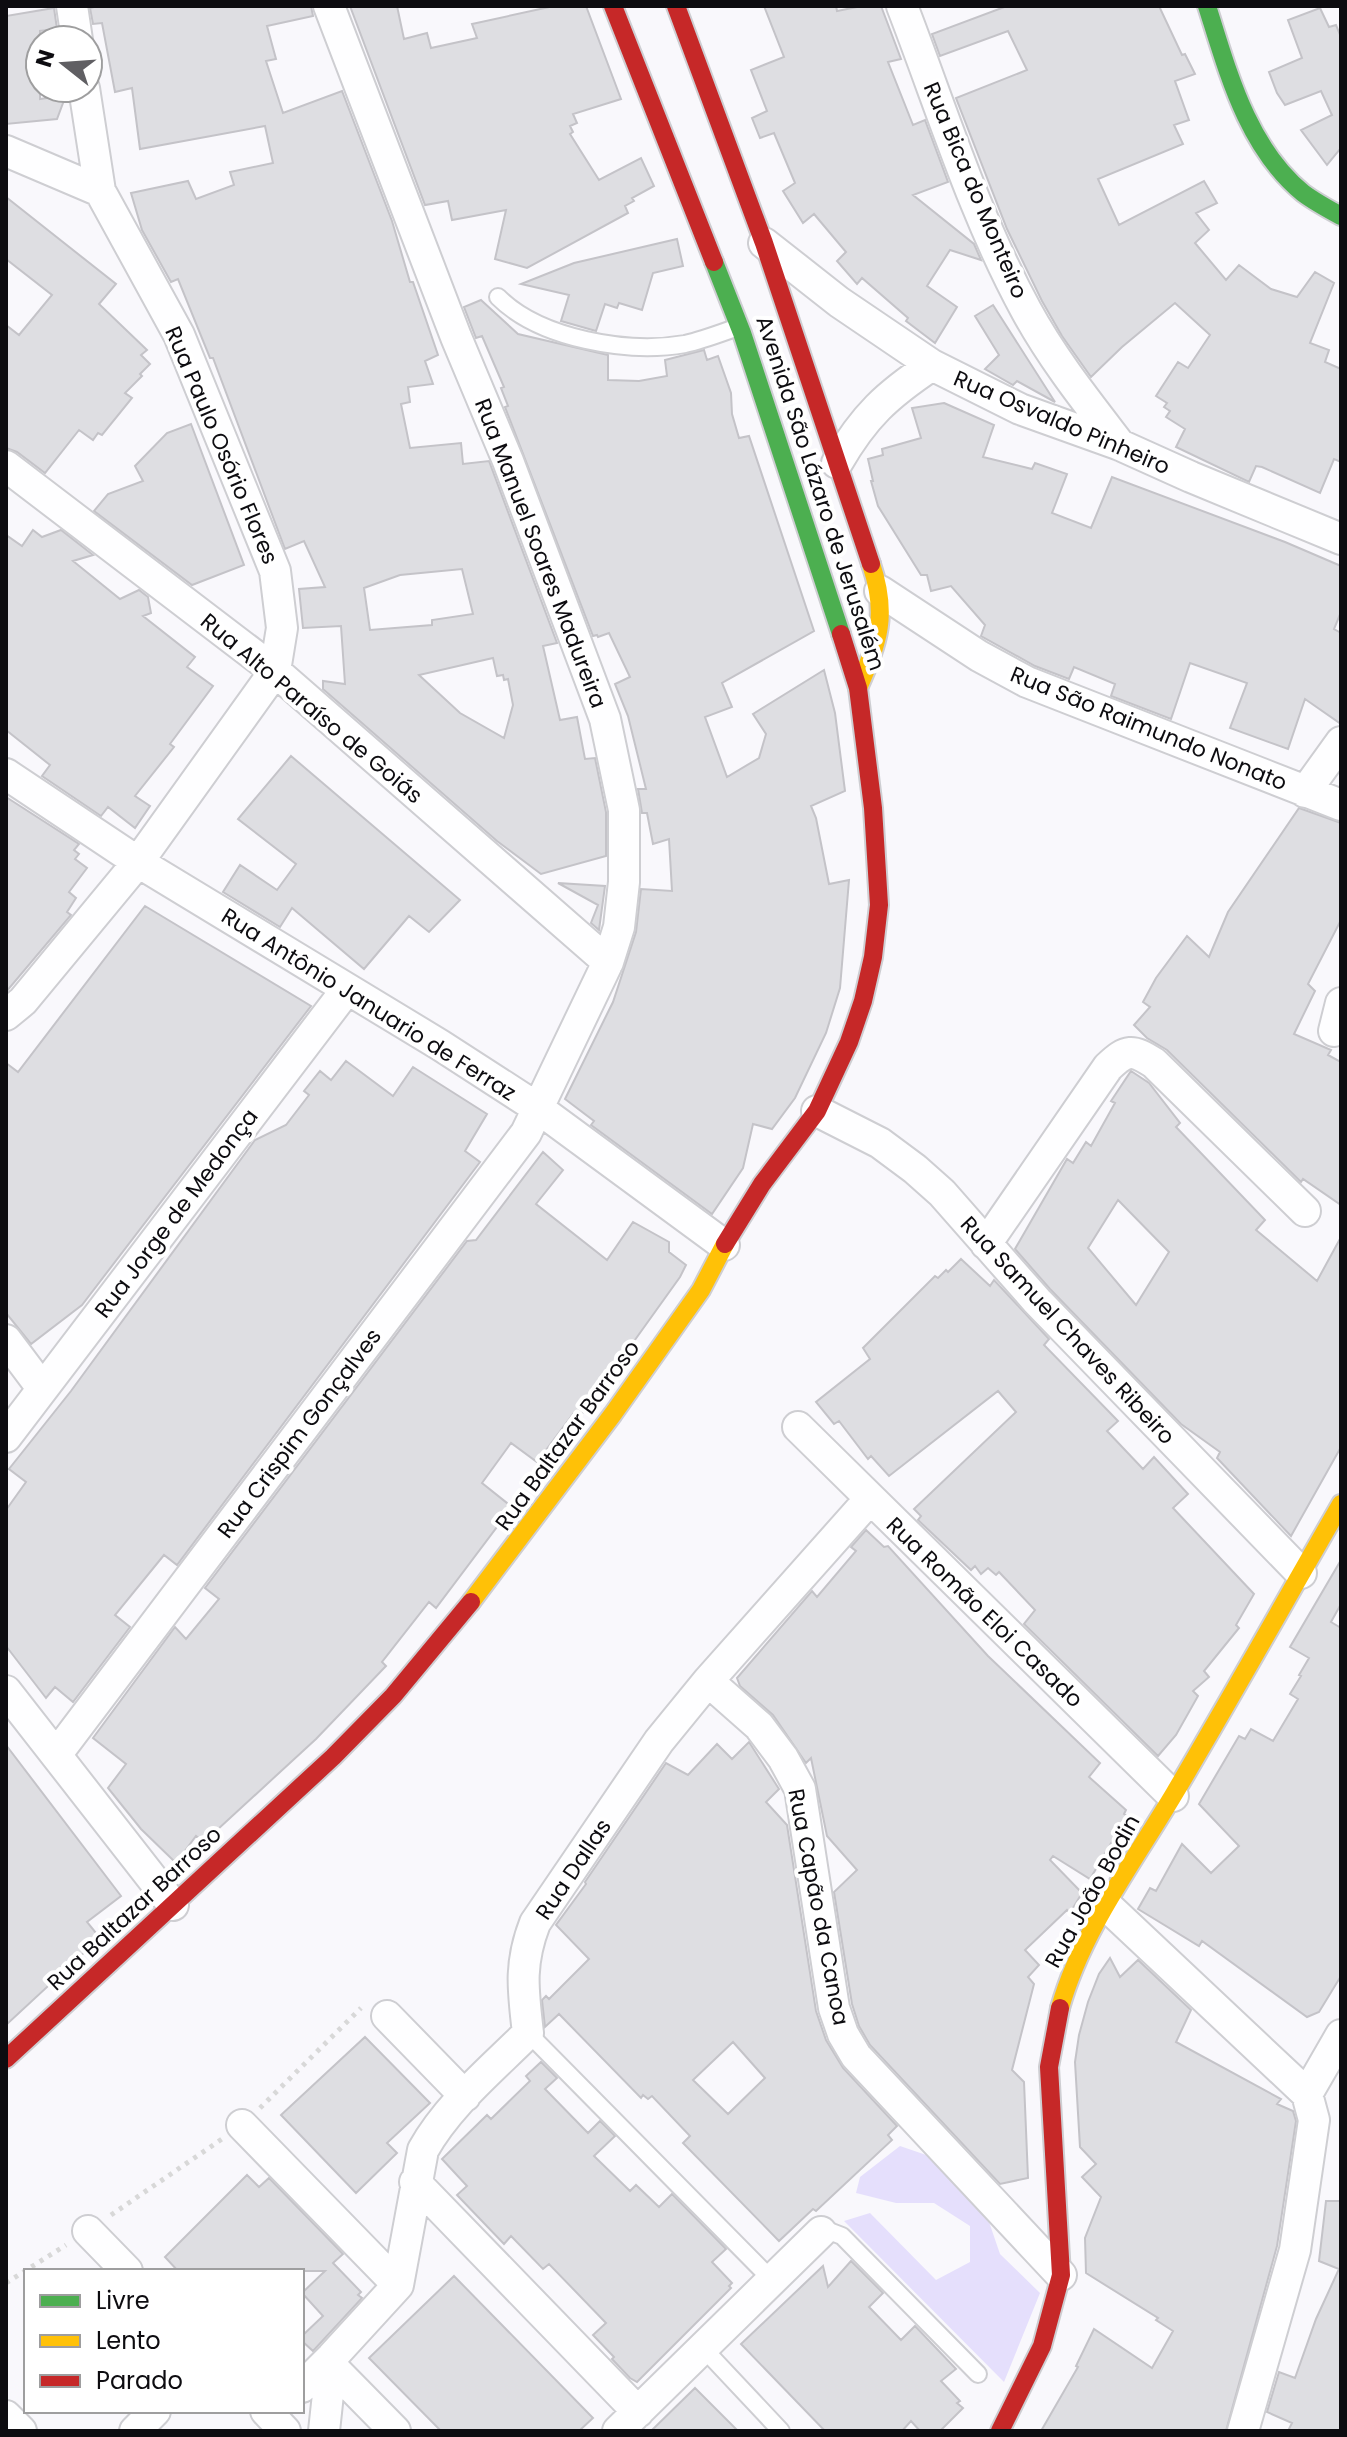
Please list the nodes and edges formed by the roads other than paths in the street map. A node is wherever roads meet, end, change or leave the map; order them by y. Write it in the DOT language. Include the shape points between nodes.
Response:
graph roads {
  1 [pos="329,6"];
  2 [pos="613,6"];
  3 [pos="676,6"];
  4 [pos="902,6"];
  5 [pos="1207,6"];
  6 [pos="86,104"];
  7 [pos="6,151"];
  8 [pos="100,191"];
  9 [pos="1341,216"];
  10 [pos="764,243"];
  11 [pos="498,297"];
  12 [pos="740,326"];
  13 [pos="932,365"];
  14 [pos="1120,445"];
  15 [pos="837,463"];
  16 [pos="6,466"];
  17 [pos="1341,539"];
  18 [pos="880,591"];
  19 [pos="275,671"];
  20 [pos="858,688"];
  21 [pos="1341,742"];
  22 [pos="6,774"];
  23 [pos="1305,792"];
  24 [pos="1341,805"];
  25 [pos="138,862"];
  26 [pos="608,962"];
  27 [pos="347,989"];
  28 [pos="6,1015"];
  29 [pos="539,1109"];
  30 [pos="817,1111"];
  31 [pos="1305,1211"];
  32 [pos="986,1244"];
  33 [pos="724,1245"];
  34 [pos="6,1340"];
  35 [pos="42,1388"];
  36 [pos="798,1427"];
  37 [pos="6,1437"];
  38 [pos="869,1500"];
  39 [pos="1341,1504"];
  40 [pos="1301,1573"];
  41 [pos="708,1681"];
  42 [pos="6,1691"];
  43 [pos="56,1755"];
  44 [pos="1173,1796"];
  45 [pos="173,1905"];
  46 [pos="1107,1906"];
  47 [pos="387,2016"];
  48 [pos="528,2033"];
  49 [pos="1341,2035"];
  50 [pos="6,2059"];
  51 [pos="1307,2094"];
  52 [pos="465,2096"];
  53 [pos="242,2125"];
  54 [pos="415,2182"];
  55 [pos="88,2231"];
  56 [pos="821,2232"];
  57 [pos="125,2269"];
  58 [pos="1061,2275"];
  59 [pos="772,2280"];
  60 [pos="398,2285"];
  61 [pos="703,2348"];
  62 [pos="332,2362"];
  63 [pos="978,2374"];
  64 [pos="304,2385"];
  65 [pos="153,2413"];
  66 [pos="6,2416"];
  67 [pos="628,2421"];
  68 [pos="21,2431"];
  69 [pos="135,2431"];
  70 [pos="324,2431"];
  71 [pos="395,2431"];
  72 [pos="781,2431"];
  73 [pos="1000,2431"];
  74 [pos="1243,2431"];
  1 -- 26 [label="street, Rua Manuel Soares Madureira" via="605,719 624,810 624,882"];
  2 -- 12 [label="street, Avenida São Lázaro de Jerusalém"];
  3 -- 10 [label="street, Avenida São Lázaro de Jerusalém"];
  4 -- 14 [label="street, Rua Bica do Monteiro" via="987,229 1026,311"];
  5 -- 9 [label="street" via="1242,111 1268,156 1303,193"];
  6 -- 8 [label="street, Rua Paulo Osório Flores"];
  7 -- 8 [label="street"];
  8 -- 19 [label="street, Rua Paulo Osório Flores" via="179,335 275,571 282,628"];
  10 -- 13 [label="street, Rua Osvaldo Pinheiro"];
  10 -- 15 [label="street, Avenida São Lázaro de Jerusalém"];
  11 -- 12 [label="lane" via="549,329 616,343 665,346"];
  12 -- 20 [label="street, Avenida São Lázaro de Jerusalém"];
  13 -- 14 [label="street, Rua Osvaldo Pinheiro" via="1020,409"];
  13 -- 15 [label="street" via="876,407"];
  14 -- 17 [label="street, Rua Osvaldo Pinheiro"];
  15 -- 18 [label="street, Avenida São Lázaro de Jerusalém"];
  16 -- 19 [label="street, Rua Alto Paraíso de Goiás"];
  18 -- 20 [label="street, Avenida São Lázaro de Jerusalém" via="882,620"];
  18 -- 23 [label="street, Rua São Raimundo Nonato" via="1027,682"];
  19 -- 25 [label="street, Rua Paulo Osório Flores"];
  19 -- 26 [label="street, Rua Alto Paraíso de Goiás"];
  20 -- 30 [label="street, Rua Baltazar Barroso" via="879,905 863,1001"];
  21 -- 23 [label="street"];
  22 -- 25 [label="street, Rua Antônio Januario de Ferraz"];
  23 -- 24 [label="street, Rua São Raimundo Nonato"];
  25 -- 27 [label="street, Rua Antônio Januario de Ferraz"];
  25 -- 28 [label="street, Rua Paulo Osório Flores"];
  26 -- 29 [label="street, Rua Manuel Soares Madureira"];
  27 -- 29 [label="street, Rua Antônio Januario de Ferraz"];
  27 -- 35 [label="street, Rua Jorge de Medonça"];
  29 -- 33 [label="street, Rua Antônio Januario de Ferraz"];
  29 -- 43 [label="street, Rua Crispim Gonçalves"];
  30 -- 32 [label="street, Rua Samuel Chaves Ribeiro" via="880,1143 915,1169"];
  30 -- 33 [label="street, Rua Baltazar Barroso"];
  31 -- 32 [label="street" via="1154,1063 1129,1052 1108,1067"];
  32 -- 40 [label="street, Rua Samuel Chaves Ribeiro"];
  33 -- 45 [label="street, Rua Baltazar Barroso" via="676,1327 452,1628 333,1757"];
  34 -- 35 [label="street"];
  35 -- 37 [label="street, Rua Jorge de Medonça"];
  36 -- 38 [label="street, Rua Romão Eloi Casado"];
  38 -- 41 [label="street, Rua Dallas"];
  38 -- 44 [label="street, Rua Romão Eloi Casado"];
  39 -- 40 [label="street, Rua João Bodin"];
  40 -- 44 [label="street, Rua João Bodin"];
  41 -- 48 [label="street, Rua Dallas" via="659,1741 535,1923 522,1965"];
  41 -- 58 [label="street, Rua Capão da Canoa" via="759,1726 800,1789 834,2008 849,2045"];
  42 -- 43 [label="street"];
  43 -- 45 [label="street"];
  44 -- 46 [label="street, Rua João Bodin"];
  45 -- 50 [label="street, Rua Baltazar Barroso"];
  46 -- 51 [label="street"];
  46 -- 58 [label="street, Rua João Bodin" via="1063,1995 1051,2034"];
  47 -- 52 [label="street"];
  48 -- 52 [label="street"];
  48 -- 59 [label="lane"];
  49 -- 51 [label="street"];
  51 -- 74 [label="street" via="1314,2120 1295,2250"];
  52 -- 54 [label="street" via="430,2137"];
  53 -- 60 [label="street"];
  54 -- 60 [label="street"];
  54 -- 67 [label="street"];
  55 -- 57 [label="street"];
  56 -- 59 [label="street"];
  56 -- 63 [label="lane" via="842,2236"];
  58 -- 73 [label="street, Rua João Bodin" via="1042,2346"];
  59 -- 61 [label="street"];
  60 -- 62 [label="street"];
  61 -- 67 [label="street"];
  61 -- 72 [label="lane"];
  62 -- 64 [label="street"];
  62 -- 70 [label="street"];
  62 -- 71 [label="street"];
  65 -- 69 [label="street"];
  66 -- 68 [label="street"];
}
